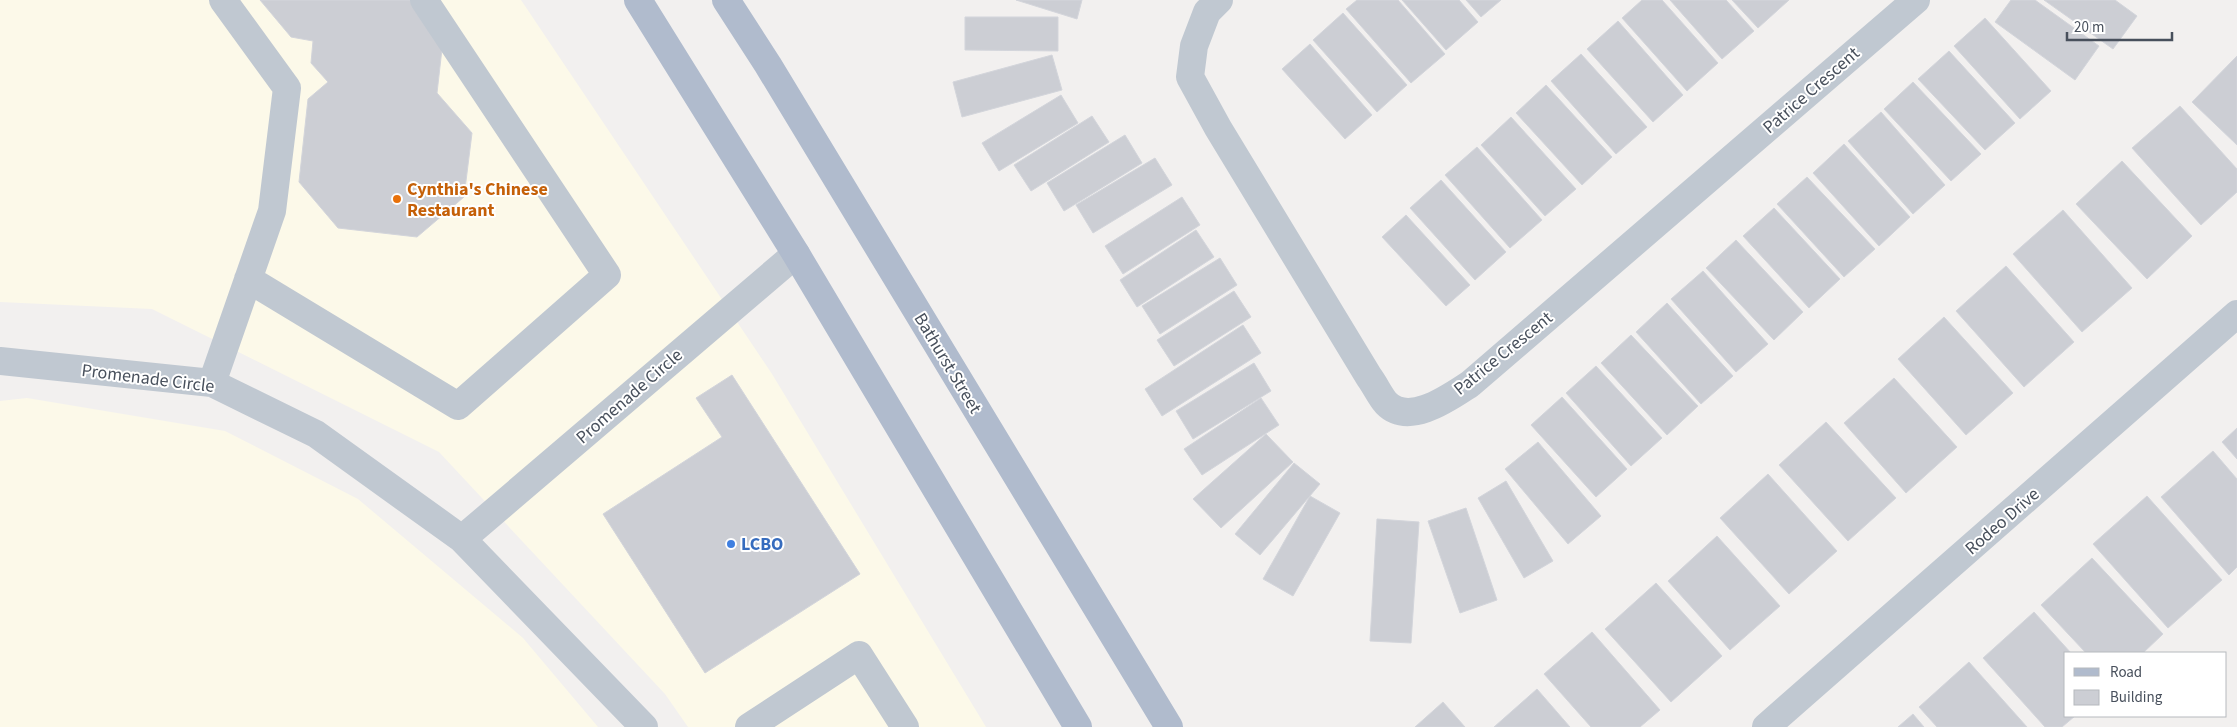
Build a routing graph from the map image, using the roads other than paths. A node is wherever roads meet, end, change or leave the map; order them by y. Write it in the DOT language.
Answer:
graph roads {
  1 [pos="222,0"];
  2 [pos="424,0"];
  3 [pos="726,0"];
  4 [pos="1219,0"];
  5 [pos="1916,0"];
  6 [pos="643,2"];
  7 [pos="796,254"];
  8 [pos="248,279"];
  9 [pos="2237,314"];
  10 [pos="0,361"];
  11 [pos="212,383"];
  12 [pos="462,539"];
  13 [pos="644,727"];
  14 [pos="749,727"];
  15 [pos="905,727"];
  16 [pos="1078,727"];
  17 [pos="1169,727"];
  18 [pos="1766,727"];
  1 -- 8 [label="street"];
  2 -- 8 [label="street"];
  3 -- 17 [label="main road, Bathurst Street"];
  4 -- 5 [label="street, Patrice Crescent"];
  6 -- 7 [label="main road"];
  7 -- 12 [label="street, Promenade Circle"];
  7 -- 16 [label="main road"];
  8 -- 11 [label="street"];
  9 -- 18 [label="street, Rodeo Drive"];
  10 -- 11 [label="street, Promenade Circle"];
  11 -- 12 [label="street, Promenade Circle"];
  12 -- 13 [label="street, Promenade Circle"];
  14 -- 15 [label="street"];
}
